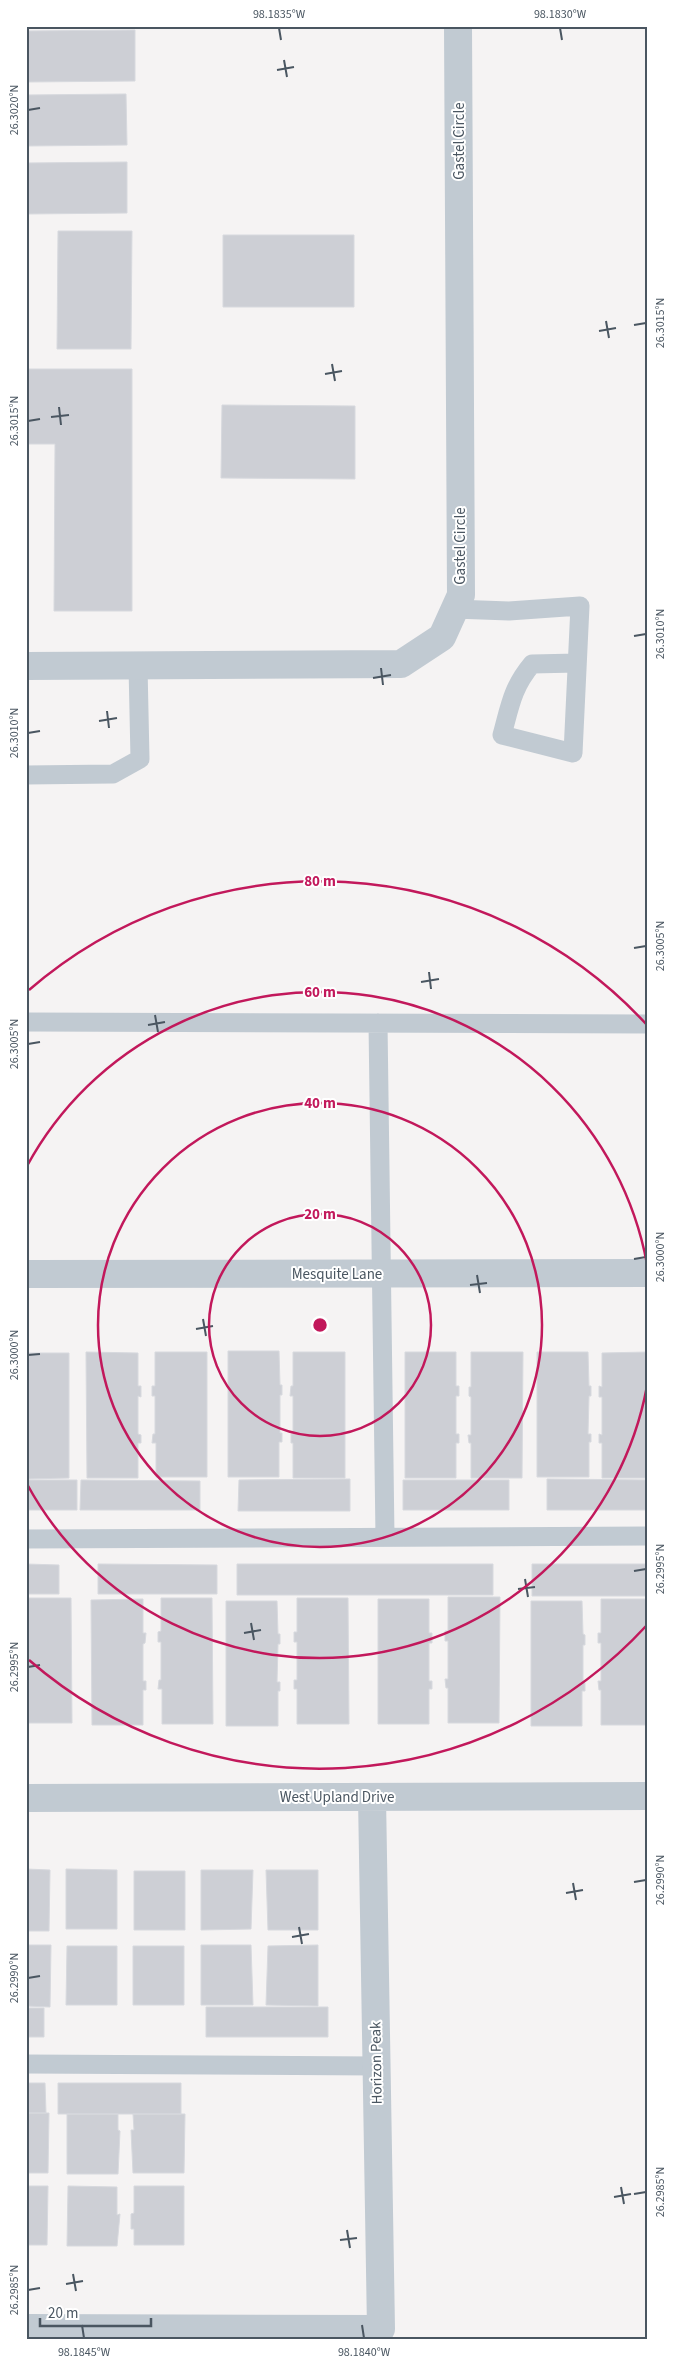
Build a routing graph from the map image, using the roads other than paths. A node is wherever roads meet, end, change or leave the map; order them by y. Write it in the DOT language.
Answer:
graph roads {
  1 [pos="458,26"];
  2 [pos="454,609"];
  3 [pos="578,663"];
  4 [pos="26,666"];
  5 [pos="138,666"];
  6 [pos="26,775"];
  7 [pos="26,1022"];
  8 [pos="378,1023"];
  9 [pos="648,1024"];
  10 [pos="648,1273"];
  11 [pos="26,1274"];
  12 [pos="382,1274"];
  13 [pos="648,1536"];
  14 [pos="385,1537"];
  15 [pos="26,1539"];
  16 [pos="648,1796"];
  17 [pos="372,1797"];
  18 [pos="26,1798"];
  19 [pos="26,2064"];
  20 [pos="376,2066"];
  21 [pos="26,2328"];
  1 -- 2 [label="street, Gastel Circle"];
  2 -- 3 [label="lane"];
  2 -- 5 [label="street, Gastel Circle"];
  3 -- 3 [label="lane"];
  4 -- 5 [label="street, Gastel Circle"];
  5 -- 6 [label="lane"];
  7 -- 8 [label="lane"];
  8 -- 9 [label="lane"];
  8 -- 12 [label="lane"];
  10 -- 12 [label="street, Mesquite Lane"];
  11 -- 12 [label="street, Mesquite Lane"];
  12 -- 14 [label="lane"];
  13 -- 14 [label="lane"];
  14 -- 15 [label="lane"];
  16 -- 17 [label="street, West Upland Drive"];
  17 -- 18 [label="street, West Upland Drive"];
  17 -- 20 [label="street, Horizon Peak"];
  19 -- 20 [label="lane"];
  20 -- 21 [label="street, Horizon Peak"];
}
